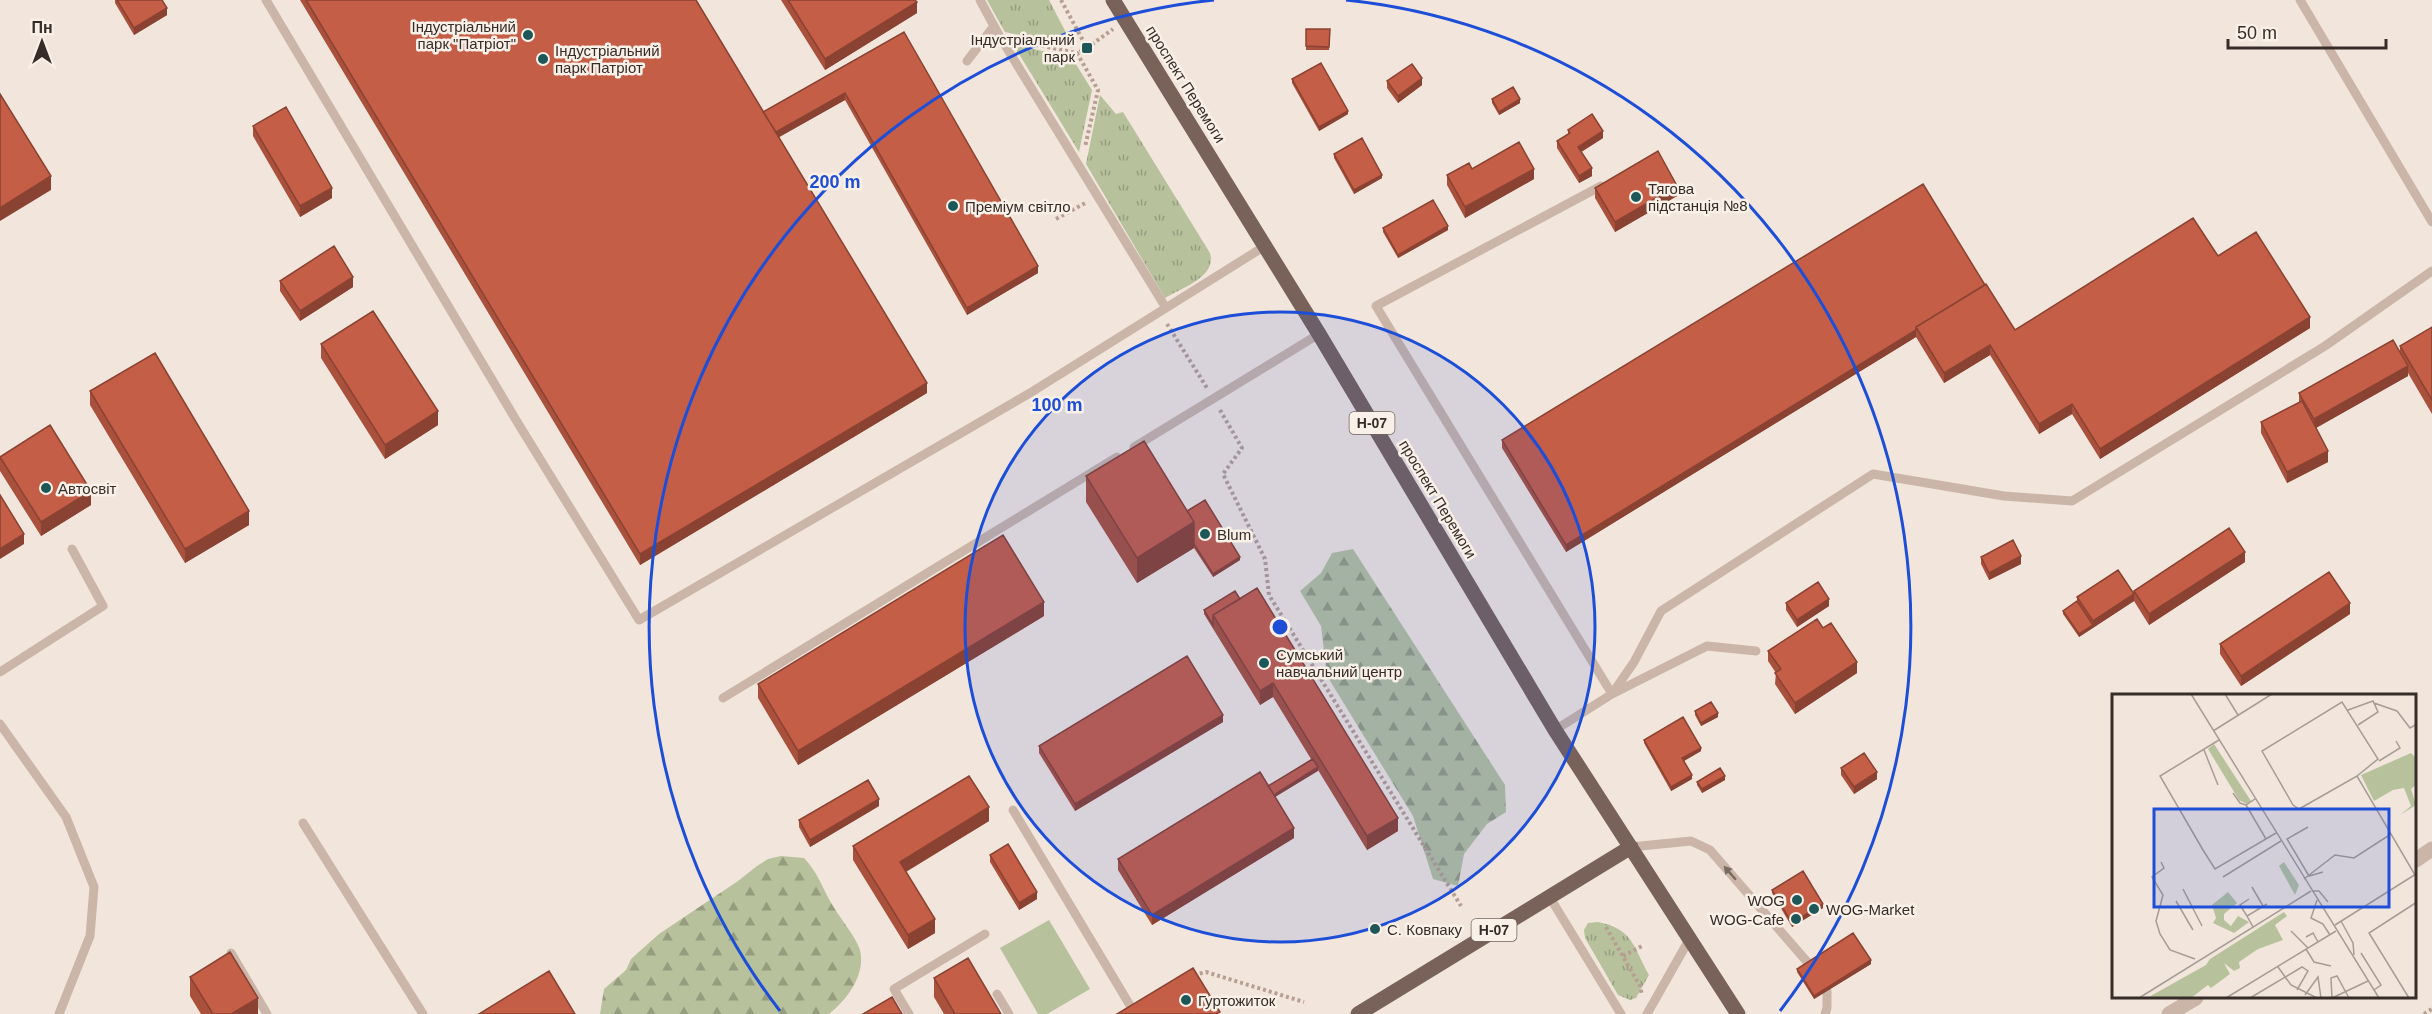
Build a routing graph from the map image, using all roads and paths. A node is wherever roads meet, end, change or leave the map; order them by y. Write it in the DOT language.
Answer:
graph roads {
  1 [pos="266,0"];
  2 [pos="980,0"];
  3 [pos="1061,0"];
  4 [pos="1113,0"];
  5 [pos="2300,0"];
  6 [pos="1125,21"];
  7 [pos="994,26"];
  8 [pos="1000,37"];
  9 [pos="1087,48"];
  10 [pos="1077,53"];
  11 [pos="967,61"];
  12 [pos="1080,168"];
  13 [pos="1601,186"];
  14 [pos="1098,195"];
  15 [pos="1056,219"];
  16 [pos="2432,222"];
  17 [pos="1265,246"];
  18 [pos="2432,271"];
  19 [pos="1166,308"];
  20 [pos="1319,334"];
  21 [pos="1213,398"];
  22 [pos="72,549"];
  23 [pos="1756,651"];
  24 [pos="0,672"];
  25 [pos="1612,694"];
  26 [pos="723,698"];
  27 [pos="0,723"];
  28 [pos="1556,730"];
  29 [pos="1013,810"];
  30 [pos="303,823"];
  31 [pos="1631,847"];
  32 [pos="2432,849"];
  33 [pos="2417,859"];
  34 [pos="1549,896"];
  35 [pos="1461,906"];
  36 [pos="1606,927"];
  37 [pos="985,934"];
  38 [pos="1690,938"];
  39 [pos="1642,946"];
  40 [pos="231,953"];
  41 [pos="1623,956"];
  42 [pos="1809,964"];
  43 [pos="1186,977"];
  44 [pos="1827,991"];
  45 [pos="997,994"];
  46 [pos="2194,999"];
  47 [pos="1140,1001"];
  48 [pos="1304,1002"];
  49 [pos="1131,1006"];
  50 [pos="1645,1009"];
  51 [pos="2432,1009"];
  52 [pos="59,1014"];
  53 [pos="267,1014"];
  54 [pos="423,1014"];
  55 [pos="909,1014"];
  56 [pos="1008,1014"];
  57 [pos="1119,1014"];
  58 [pos="1358,1014"];
  59 [pos="1621,1014"];
  60 [pos="1738,1014"];
  61 [pos="1825,1014"];
  62 [pos="2169,1014"];
  63 [pos="2424,1014"];
  1 -- 19 [label="lane"];
  2 -- 7 [label="lane"];
  3 -- 9 [label="path"];
  4 -- 6 [label="main road, проспект Перемоги / Н-07"];
  5 -- 16 [label="lane"];
  6 -- 9 [label="path"];
  6 -- 17 [label="main road, проспект Перемоги / Н-07"];
  7 -- 8 [label="lane"];
  7 -- 11 [label="lane"];
  8 -- 10 [label="path"];
  8 -- 12 [label="lane"];
  9 -- 10 [label="path"];
  10 -- 12 [label="path"];
  12 -- 14 [label="lane"];
  13 -- 25 [label="lane"];
  14 -- 15 [label="path"];
  14 -- 19 [label="lane"];
  17 -- 19 [label="lane"];
  17 -- 20 [label="main road, проспект Перемоги / Н-07"];
  18 -- 25 [label="lane"];
  19 -- 21 [label="path"];
  20 -- 21 [label="lane"];
  20 -- 28 [label="main road, проспект Перемоги / Н-07"];
  21 -- 26 [label="lane"];
  21 -- 35 [label="path"];
  22 -- 24 [label="lane"];
  23 -- 25 [label="lane"];
  25 -- 28 [label="lane"];
  27 -- 52 [label="lane"];
  28 -- 31 [label="main road, проспект Перемоги / Н-07"];
  29 -- 49 [label="lane"];
  30 -- 54 [label="lane"];
  31 -- 34 [label="main road, Н-07"];
  31 -- 38 [label="main road, проспект Перемоги"];
  42 -- 31 [label="lane, one-way"];
  32 -- 33 [label="street"];
  34 -- 58 [label="main road, Н-07"];
  34 -- 59 [label="lane"];
  36 -- 41 [label="path"];
  37 -- 55 [label="lane"];
  38 -- 50 [label="lane"];
  38 -- 60 [label="main road, проспект Перемоги"];
  39 -- 41 [label="path"];
  40 -- 53 [label="lane"];
  41 -- 50 [label="path"];
  43 -- 48 [label="path"];
  44 -- 61 [label="lane"];
  45 -- 56 [label="lane"];
  46 -- 62 [label="street"];
  47 -- 49 [label="lane"];
  49 -- 57 [label="lane"];
  51 -- 63 [label="path"];
}
